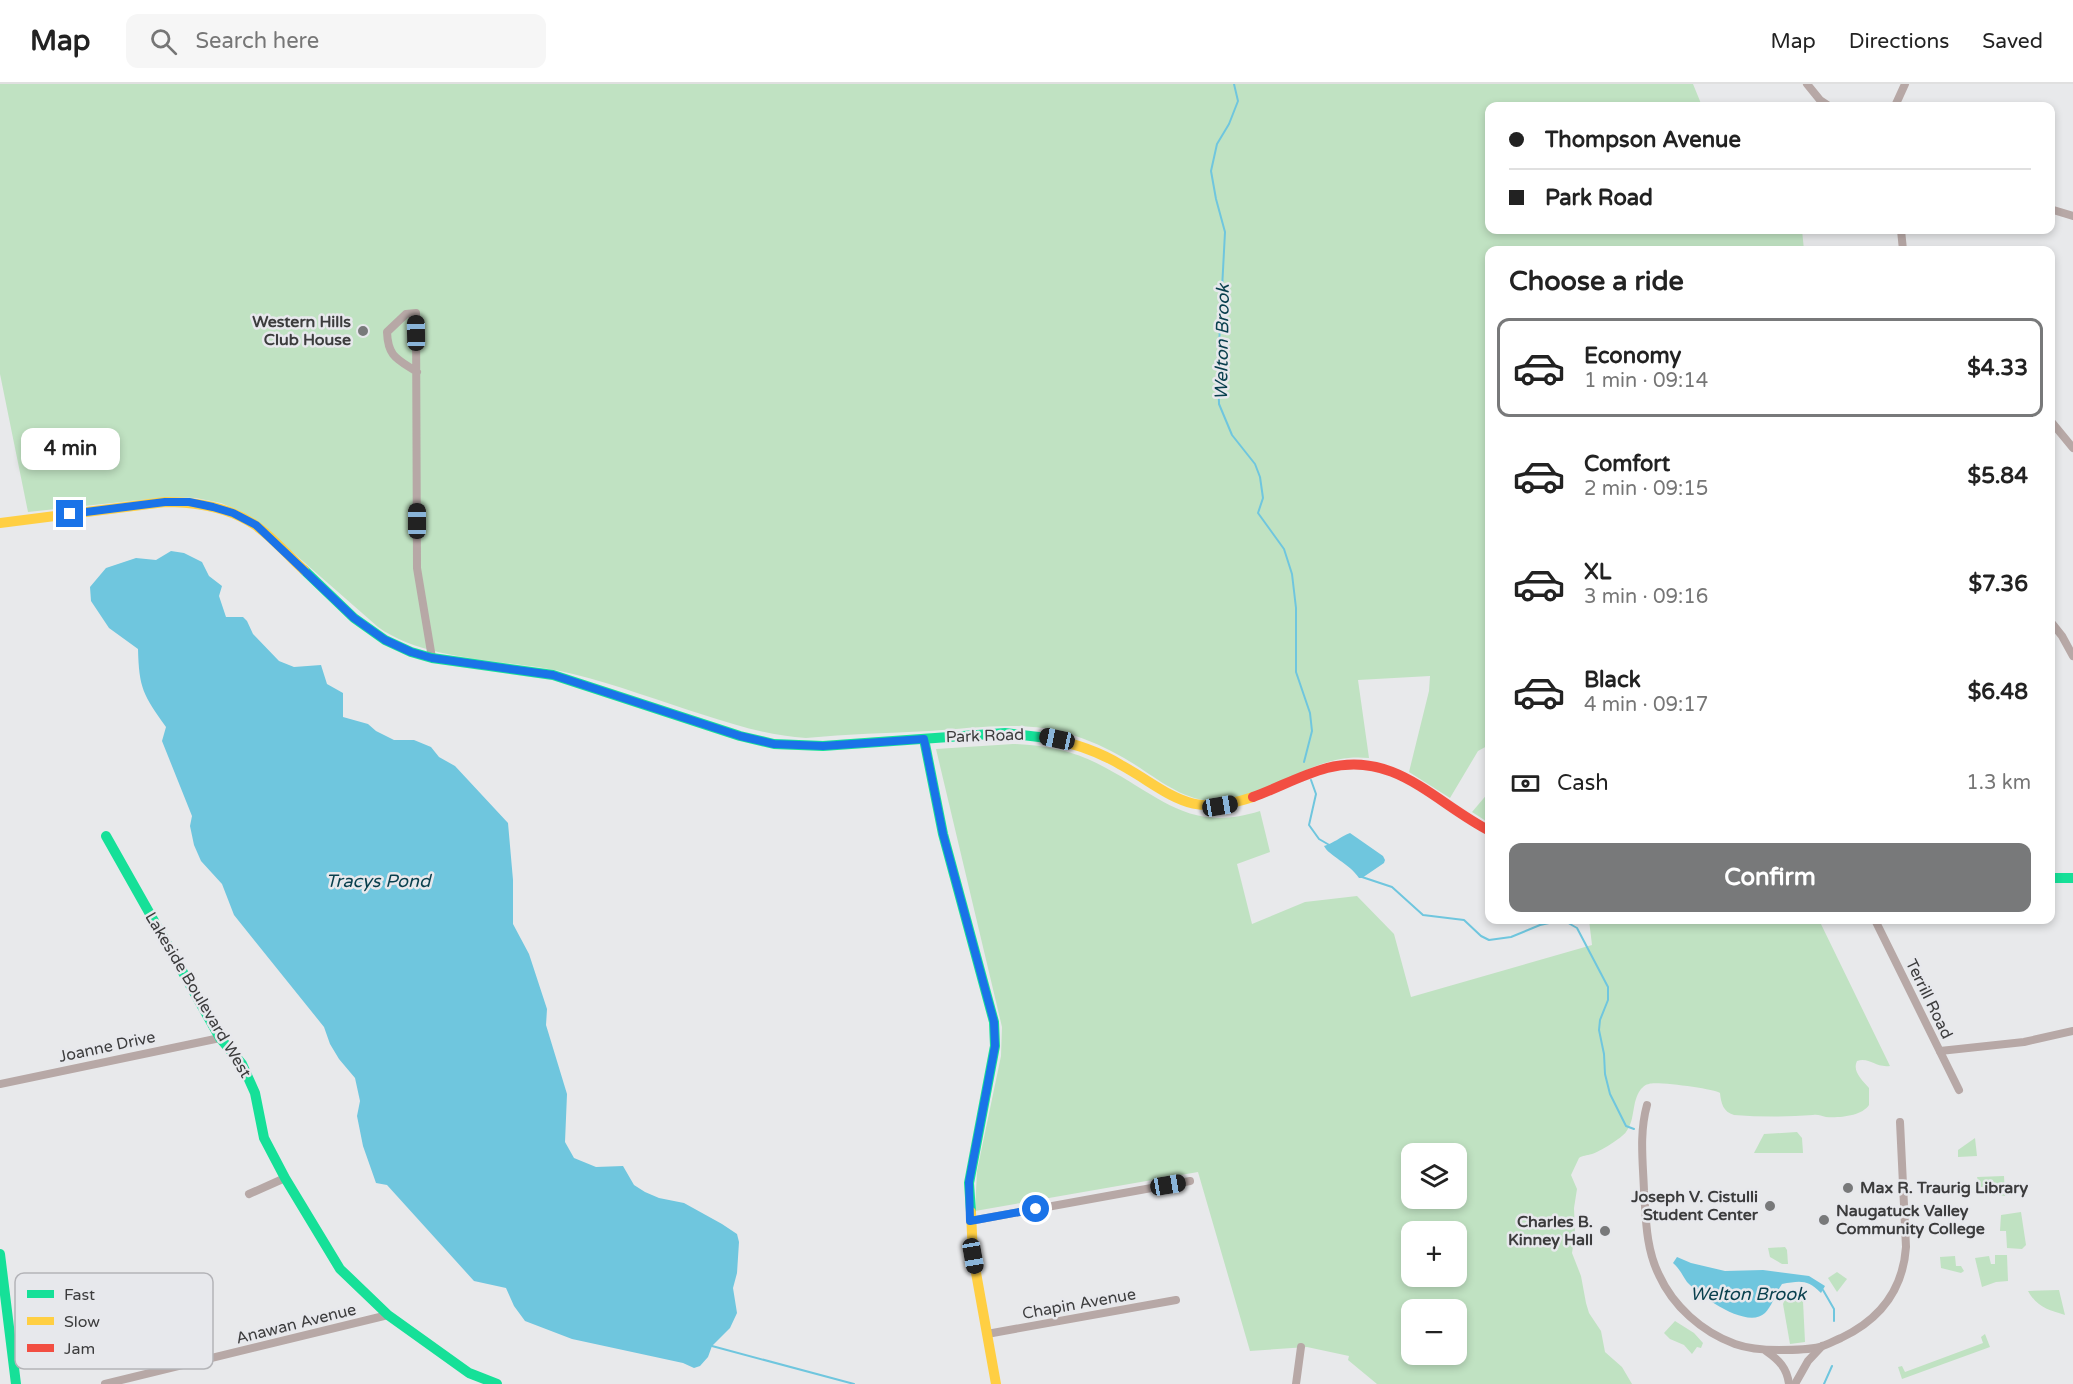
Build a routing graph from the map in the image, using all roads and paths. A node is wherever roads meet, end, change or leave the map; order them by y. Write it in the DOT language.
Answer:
graph roads {
  1 [pos="1808,84"];
  2 [pos="1905,84"];
  3 [pos="1823,102"];
  4 [pos="1897,102"];
  5 [pos="2055,211"];
  6 [pos="2073,216"];
  7 [pos="417,372"];
  8 [pos="2055,426"];
  9 [pos="2073,448"];
  10 [pos="0,523"];
  11 [pos="2055,627"];
  12 [pos="2073,656"];
  13 [pos="432,658"];
  14 [pos="924,739"];
  15 [pos="1485,828"];
  16 [pos="106,836"];
  17 [pos="2055,878"];
  18 [pos="2073,878"];
  19 [pos="1877,924"];
  20 [pos="2073,1031"];
  21 [pos="220,1038"];
  22 [pos="1940,1051"];
  23 [pos="0,1084"];
  24 [pos="1959,1090"];
  25 [pos="1647,1105"];
  26 [pos="1900,1122"];
  27 [pos="285,1178"];
  28 [pos="1190,1181"];
  29 [pos="249,1194"];
  30 [pos="970,1221"];
  31 [pos="0,1254"];
  32 [pos="1176,1300"];
  33 [pos="388,1315"];
  34 [pos="987,1334"];
  35 [pos="1822,1346"];
  36 [pos="1300,1347"];
  37 [pos="1765,1350"];
  38 [pos="213,1358"];
  39 [pos="167,1369"];
  40 [pos="16,1384"];
  41 [pos="105,1384"];
  42 [pos="497,1384"];
  43 [pos="996,1384"];
  44 [pos="1296,1384"];
  45 [pos="1789,1384"];
  46 [pos="1795,1384"];
  1 -- 3 [label="street"];
  2 -- 4 [label="street"];
  5 -- 6 [label="street"];
  7 -- 7 [label="street"];
  7 -- 13 [label="street"];
  8 -- 9 [label="street"];
  10 -- 13 [label="main road, Park Road"];
  11 -- 12 [label="street"];
  13 -- 14 [label="main road, Park Road"];
  14 -- 15 [label="main road, Park Road"];
  14 -- 30 [label="main road"];
  16 -- 21 [label="main road, Lakeside Boulevard West"];
  17 -- 18 [label="main road"];
  19 -- 22 [label="street, Terrill Road"];
  20 -- 22 [label="street"];
  21 -- 23 [label="street, Joanne Drive"];
  21 -- 27 [label="main road, Lakeside Boulevard West"];
  22 -- 24 [label="street, Terrill Road"];
  25 -- 37 [label="street"];
  26 -- 35 [label="street"];
  27 -- 29 [label="street"];
  27 -- 33 [label="main road, Lakeside Boulevard West"];
  28 -- 30 [label="street"];
  30 -- 34 [label="main road"];
  31 -- 40 [label="main road"];
  32 -- 34 [label="street, Chapin Avenue"];
  33 -- 38 [label="street, Anawan Avenue"];
  33 -- 42 [label="main road, Lakeside Boulevard West"];
  34 -- 43 [label="main road"];
  35 -- 37 [label="street"];
  35 -- 46 [label="street"];
  36 -- 44 [label="street"];
  37 -- 45 [label="street"];
  39 -- 41 [label="street, Anawan Avenue"];
}
